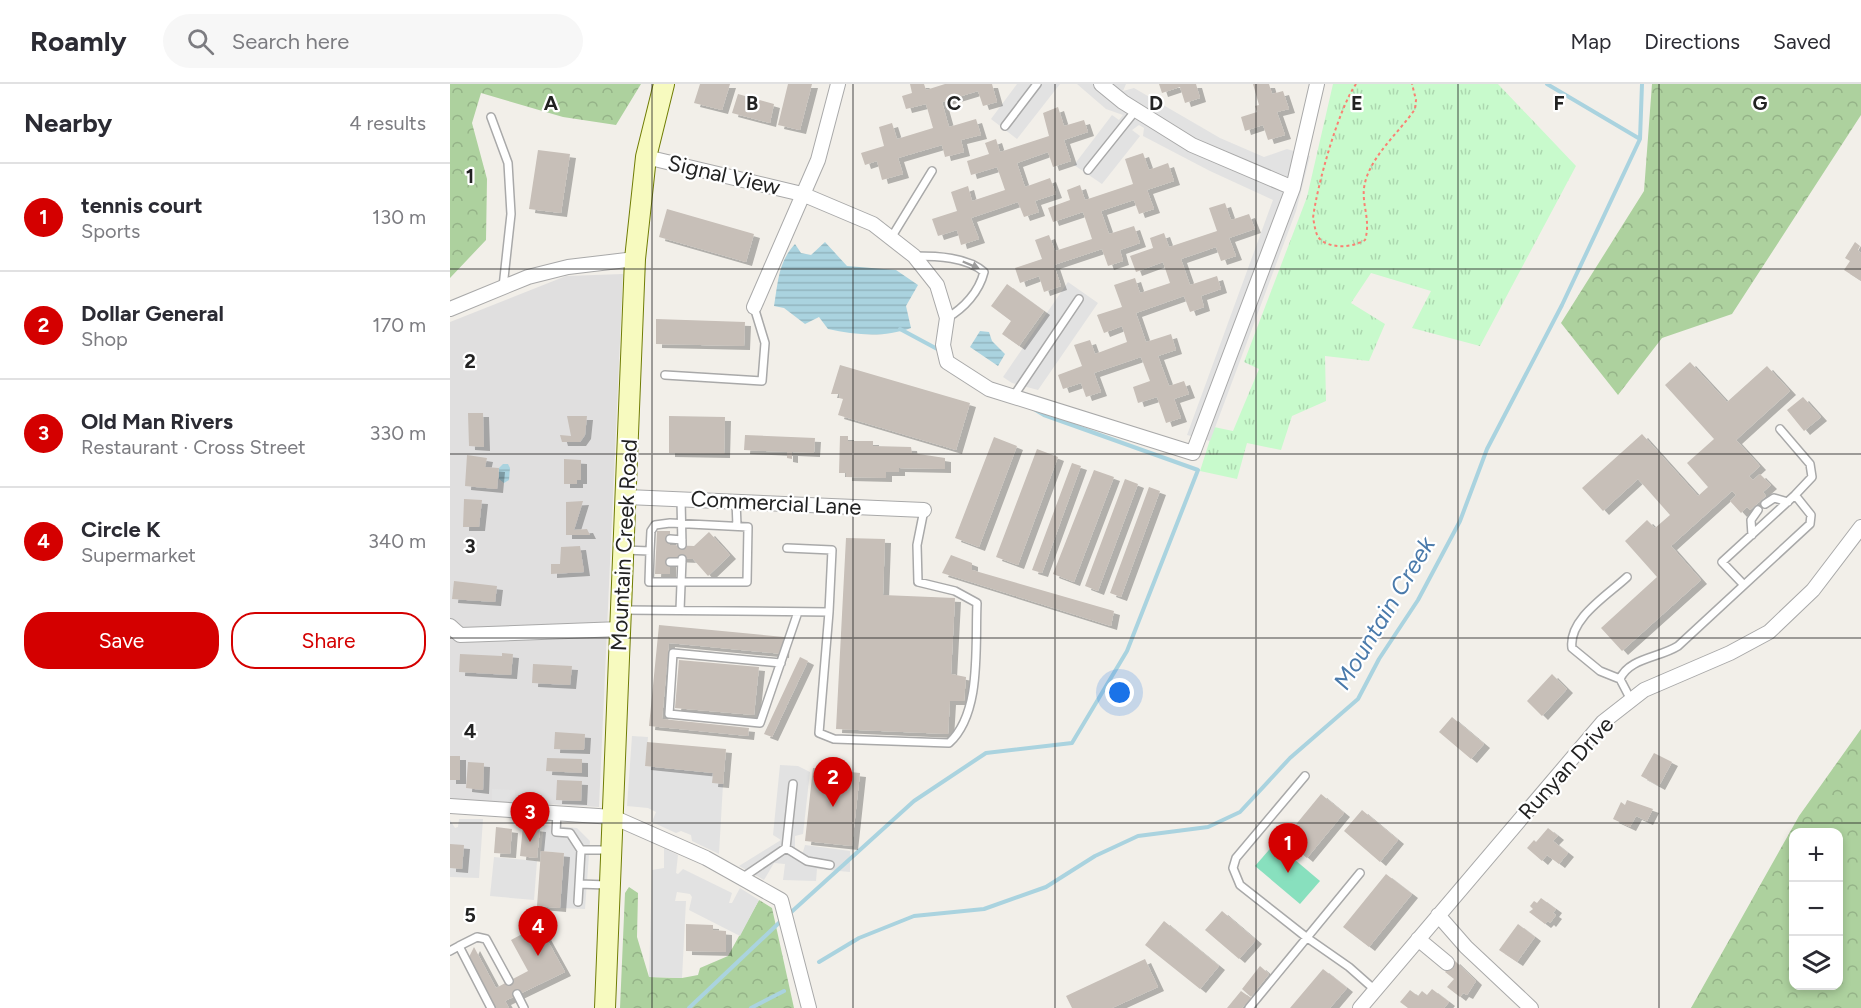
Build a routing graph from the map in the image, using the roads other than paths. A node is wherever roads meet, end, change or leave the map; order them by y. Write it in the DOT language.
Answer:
graph roads {
  1 [pos="664,84"];
  2 [pos="838,84"];
  3 [pos="1037,84"];
  4 [pos="1317,84"];
  5 [pos="1109,86"];
  6 [pos="1136,110"];
  7 [pos="491,117"];
  8 [pos="1005,126"];
  9 [pos="646,157"];
  10 [pos="1088,170"];
  11 [pos="932,171"];
  12 [pos="1293,188"];
  13 [pos="802,194"];
  14 [pos="891,238"];
  15 [pos="914,256"];
  16 [pos="635,259"];
  17 [pos="503,287"];
  18 [pos="1079,299"];
  19 [pos="754,307"];
  20 [pos="450,309"];
  21 [pos="947,318"];
  22 [pos="666,375"];
  23 [pos="1013,397"];
  24 [pos="1780,429"];
  25 [pos="1795,495"];
  26 [pos="627,497"];
  27 [pos="681,499"];
  28 [pos="736,501"];
  29 [pos="1788,502"];
  30 [pos="1765,504"];
  31 [pos="924,510"];
  32 [pos="1758,510"];
  33 [pos="682,524"];
  34 [pos="737,526"];
  35 [pos="1861,527"];
  36 [pos="1752,535"];
  37 [pos="670,540"];
  38 [pos="787,548"];
  39 [pos="624,550"];
  40 [pos="650,551"];
  41 [pos="670,562"];
  42 [pos="1627,577"];
  43 [pos="681,582"];
  44 [pos="1743,584"];
  45 [pos="680,610"];
  46 [pos="798,612"];
  47 [pos="829,612"];
  48 [pos="621,620"];
  49 [pos="450,626"];
  50 [pos="781,663"];
  51 [pos="1620,680"];
  52 [pos="1631,700"];
  53 [pos="1305,776"];
  54 [pos="793,784"];
  55 [pos="450,806"];
  56 [pos="556,813"];
  57 [pos="613,817"];
  58 [pos="786,848"];
  59 [pos="581,850"];
  60 [pos="611,850"];
  61 [pos="830,865"];
  62 [pos="1360,873"];
  63 [pos="742,878"];
  64 [pos="579,884"];
  65 [pos="610,885"];
  66 [pos="578,902"];
  67 [pos="1438,915"];
  68 [pos="1306,938"];
  69 [pos="1418,939"];
  70 [pos="459,946"];
  71 [pos="450,951"];
  72 [pos="1447,963"];
  73 [pos="509,981"];
  74 [pos="1376,990"];
  75 [pos="517,994"];
  76 [pos="491,1008"];
  77 [pos="524,1008"];
  78 [pos="605,1008"];
  79 [pos="809,1008"];
  80 [pos="1249,1008"];
  81 [pos="1360,1008"];
  82 [pos="1531,1008"];
  1 -- 9 [label="main road, Mountain Creek Road"];
  2 -- 13 [label="street"];
  3 -- 8 [label="lane"];
  4 -- 12 [label="street"];
  5 -- 6 [label="street"];
  6 -- 10 [label="lane"];
  6 -- 12 [label="street"];
  7 -- 17 [label="lane"];
  9 -- 13 [label="street, Signal View"];
  9 -- 16 [label="main road, Mountain Creek Road"];
  11 -- 14 [label="lane"];
  12 -- 23 [label="street"];
  13 -- 14 [label="street, Signal View"];
  13 -- 19 [label="street"];
  14 -- 15 [label="street, Signal View"];
  15 -- 21 [label="street, Signal View"];
  15 -- 21 [label="lane, one-way"];
  16 -- 17 [label="street"];
  16 -- 26 [label="main road, Mountain Creek Road"];
  17 -- 20 [label="street"];
  18 -- 23 [label="lane"];
  19 -- 22 [label="lane"];
  21 -- 23 [label="street"];
  24 -- 25 [label="lane"];
  25 -- 29 [label="lane"];
  25 -- 44 [label="lane"];
  26 -- 27 [label="street, Commercial Lane"];
  26 -- 39 [label="main road, Mountain Creek Road"];
  27 -- 28 [label="street, Commercial Lane"];
  27 -- 33 [label="lane"];
  28 -- 31 [label="street, Commercial Lane"];
  28 -- 34 [label="lane"];
  29 -- 30 [label="lane"];
  29 -- 36 [label="lane"];
  31 -- 47 [label="lane"];
  32 -- 36 [label="lane"];
  33 -- 34 [label="lane"];
  33 -- 37 [label="lane"];
  33 -- 40 [label="lane"];
  34 -- 43 [label="lane"];
  35 -- 52 [label="street, Runyan Drive"];
  36 -- 44 [label="lane"];
  38 -- 47 [label="lane"];
  39 -- 40 [label="lane"];
  39 -- 48 [label="main road, Mountain Creek Road"];
  40 -- 43 [label="lane"];
  41 -- 43 [label="lane"];
  42 -- 51 [label="lane"];
  43 -- 45 [label="lane"];
  44 -- 51 [label="lane"];
  45 -- 46 [label="lane"];
  45 -- 48 [label="lane"];
  46 -- 47 [label="lane"];
  46 -- 50 [label="lane"];
  48 -- 49 [label="street"];
  48 -- 57 [label="main road, Mountain Creek Road"];
  50 -- 50 [label="lane"];
  51 -- 52 [label="lane"];
  52 -- 67 [label="street, Runyan Drive"];
  53 -- 68 [label="lane"];
  54 -- 58 [label="lane"];
  55 -- 56 [label="street"];
  56 -- 57 [label="street"];
  56 -- 59 [label="lane"];
  57 -- 60 [label="main road, Mountain Creek Road"];
  57 -- 63 [label="street"];
  58 -- 61 [label="lane"];
  58 -- 63 [label="lane"];
  59 -- 60 [label="lane"];
  59 -- 64 [label="lane"];
  60 -- 65 [label="main road, Mountain Creek Road"];
  62 -- 68 [label="lane"];
  63 -- 79 [label="street"];
  64 -- 65 [label="lane"];
  64 -- 66 [label="lane"];
  65 -- 78 [label="main road, Mountain Creek Road"];
  67 -- 69 [label="street, Runyan Drive"];
  67 -- 82 [label="street"];
  68 -- 74 [label="lane"];
  68 -- 80 [label="lane"];
  69 -- 72 [label="street"];
  69 -- 74 [label="street, Runyan Drive"];
  70 -- 71 [label="lane"];
  70 -- 73 [label="lane"];
  70 -- 76 [label="lane"];
  74 -- 81 [label="street, Runyan Drive"];
  75 -- 77 [label="lane"];
}
